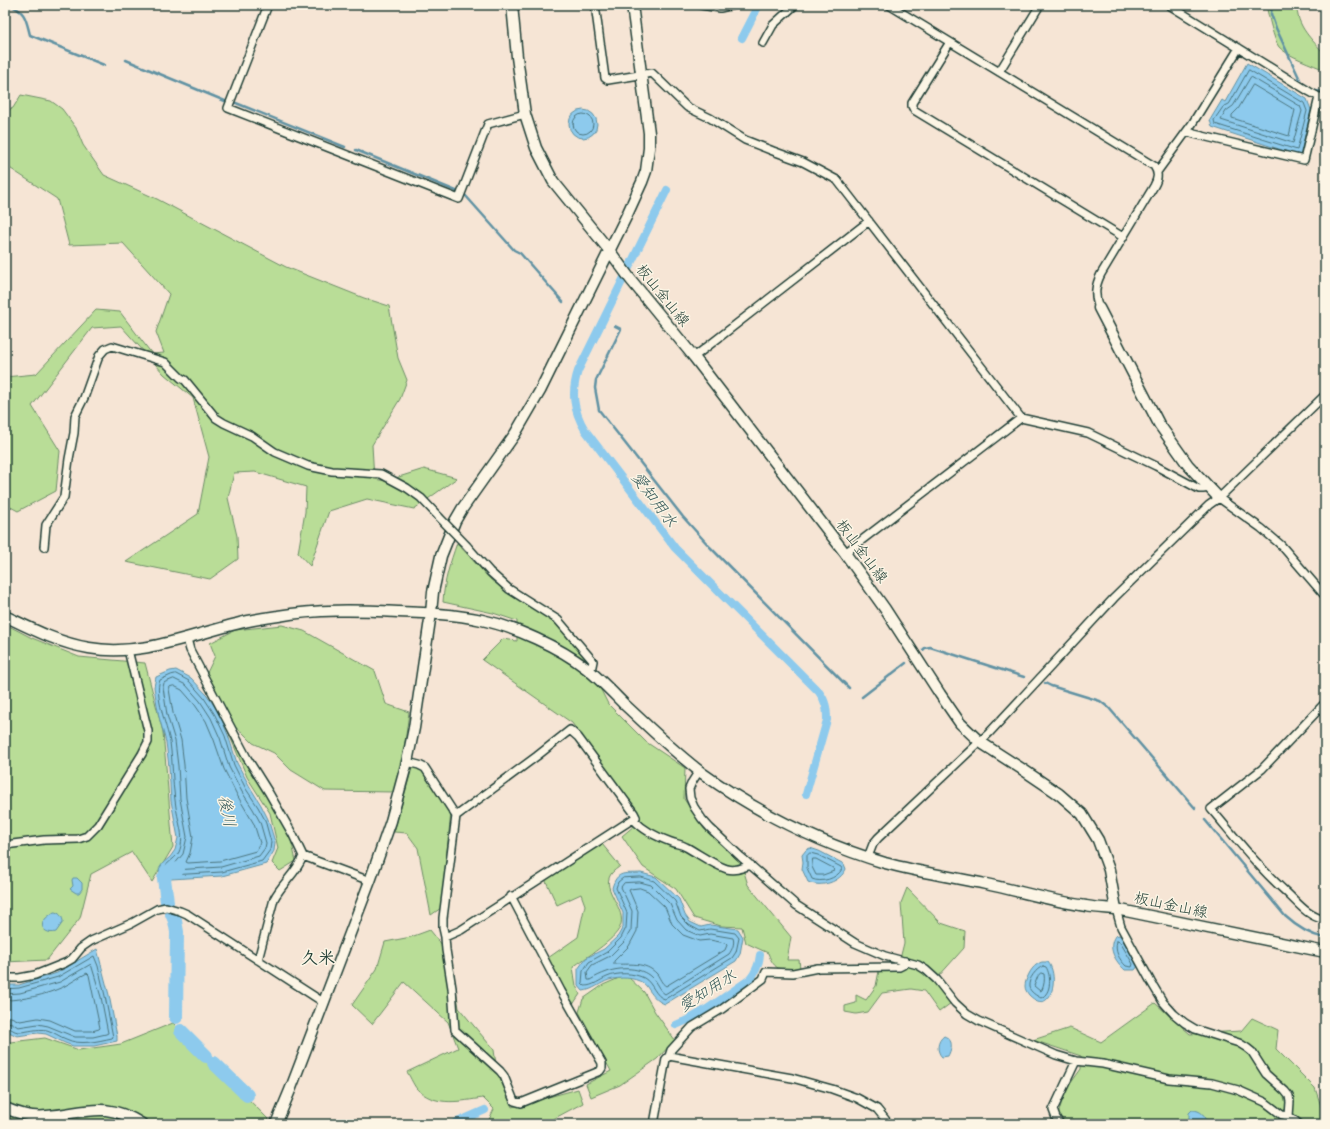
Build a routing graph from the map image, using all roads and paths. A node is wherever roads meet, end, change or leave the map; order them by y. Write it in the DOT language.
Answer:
graph roads {
  1 [pos="268,5"];
  2 [pos="512,5"];
  3 [pos="595,5"];
  4 [pos="632,5"];
  5 [pos="701,5"];
  6 [pos="734,5"];
  7 [pos="795,5"];
  8 [pos="889,5"];
  9 [pos="1040,5"];
  10 [pos="1169,5"];
  11 [pos="950,42"];
  12 [pos="764,43"];
  13 [pos="1239,48"];
  14 [pos="999,72"];
  15 [pos="641,74"];
  16 [pos="1322,97"];
  17 [pos="525,114"];
  18 [pos="1188,131"];
  19 [pos="1157,172"];
  20 [pos="869,221"];
  21 [pos="1123,237"];
  22 [pos="609,250"];
  23 [pos="1099,308"];
  24 [pos="694,357"];
  25 [pos="1325,395"];
  26 [pos="1021,418"];
  27 [pos="1209,488"];
  28 [pos="1219,498"];
  29 [pos="44,547"];
  30 [pos="845,553"];
  31 [pos="1325,596"];
  32 [pos="431,613"];
  33 [pos="5,616"];
  34 [pos="187,638"];
  35 [pos="128,650"];
  36 [pos="588,670"];
  37 [pos="1325,703"];
  38 [pos="980,742"];
  39 [pos="407,762"];
  40 [pos="700,771"];
  41 [pos="456,816"];
  42 [pos="636,817"];
  43 [pos="5,845"];
  44 [pos="302,856"];
  45 [pos="868,857"];
  46 [pos="751,865"];
  47 [pos="370,881"];
  48 [pos="512,896"];
  49 [pos="1116,909"];
  50 [pos="1325,920"];
  51 [pos="445,937"];
  52 [pos="1325,952"];
  53 [pos="258,960"];
  54 [pos="905,961"];
  55 [pos="5,978"];
  56 [pos="323,1002"];
  57 [pos="669,1056"];
  58 [pos="1076,1061"];
  59 [pos="5,1108"];
  60 [pos="1289,1116"];
  61 [pos="138,1121"];
  62 [pos="118,1124"];
  63 [pos="276,1124"];
  64 [pos="654,1124"];
  65 [pos="890,1124"];
  66 [pos="1060,1124"];
  67 [pos="1285,1124"];
  68 [pos="1299,1124"];
  1 -- 17 [label="street"];
  2 -- 17 [label="street, 板山金山線"];
  3 -- 15 [label="street"];
  4 -- 15 [label="street"];
  5 -- 6 [label="street"];
  7 -- 12 [label="street"];
  8 -- 11 [label="street"];
  9 -- 14 [label="street"];
  10 -- 13 [label="street"];
  11 -- 14 [label="street"];
  11 -- 21 [label="street"];
  13 -- 16 [label="street"];
  13 -- 18 [label="street"];
  14 -- 19 [label="street"];
  15 -- 20 [label="street"];
  15 -- 22 [label="street"];
  16 -- 18 [label="street"];
  17 -- 22 [label="street, 板山金山線"];
  18 -- 19 [label="street"];
  19 -- 21 [label="street"];
  20 -- 24 [label="street"];
  20 -- 26 [label="street"];
  21 -- 23 [label="street"];
  22 -- 24 [label="street, 板山金山線"];
  22 -- 32 [label="street"];
  23 -- 27 [label="street"];
  24 -- 30 [label="street, 板山金山線"];
  25 -- 28 [label="street"];
  26 -- 27 [label="street"];
  26 -- 30 [label="street"];
  27 -- 28 [label="street"];
  28 -- 31 [label="street"];
  28 -- 38 [label="street"];
  29 -- 36 [label="street, bridge"];
  30 -- 38 [label="street, 板山金山線"];
  32 -- 34 [label="street"];
  32 -- 36 [label="street"];
  32 -- 39 [label="street"];
  33 -- 35 [label="street"];
  34 -- 35 [label="street"];
  34 -- 44 [label="street"];
  35 -- 43 [label="street"];
  36 -- 40 [label="street"];
  37 -- 50 [label="street"];
  38 -- 45 [label="street"];
  38 -- 49 [label="street, 板山金山線"];
  39 -- 41 [label="street"];
  39 -- 47 [label="street"];
  40 -- 45 [label="street"];
  40 -- 46 [label="street"];
  41 -- 42 [label="street"];
  41 -- 51 [label="street"];
  42 -- 46 [label="street"];
  42 -- 48 [label="street"];
  44 -- 47 [label="street"];
  44 -- 53 [label="street"];
  45 -- 49 [label="street"];
  46 -- 54 [label="street"];
  47 -- 56 [label="street"];
  48 -- 51 [label="street"];
  48 -- 51 [label="street"];
  49 -- 52 [label="street, 板山金山線"];
  49 -- 60 [label="street"];
  53 -- 55 [label="street"];
  53 -- 56 [label="street"];
  54 -- 57 [label="street"];
  54 -- 58 [label="street"];
  56 -- 63 [label="street"];
  57 -- 64 [label="street"];
  57 -- 65 [label="street"];
  58 -- 60 [label="street"];
  58 -- 66 [label="street"];
  59 -- 61 [label="street"];
  60 -- 67 [label="street"];
  60 -- 68 [label="street"];
  61 -- 62 [label="street"];
}
